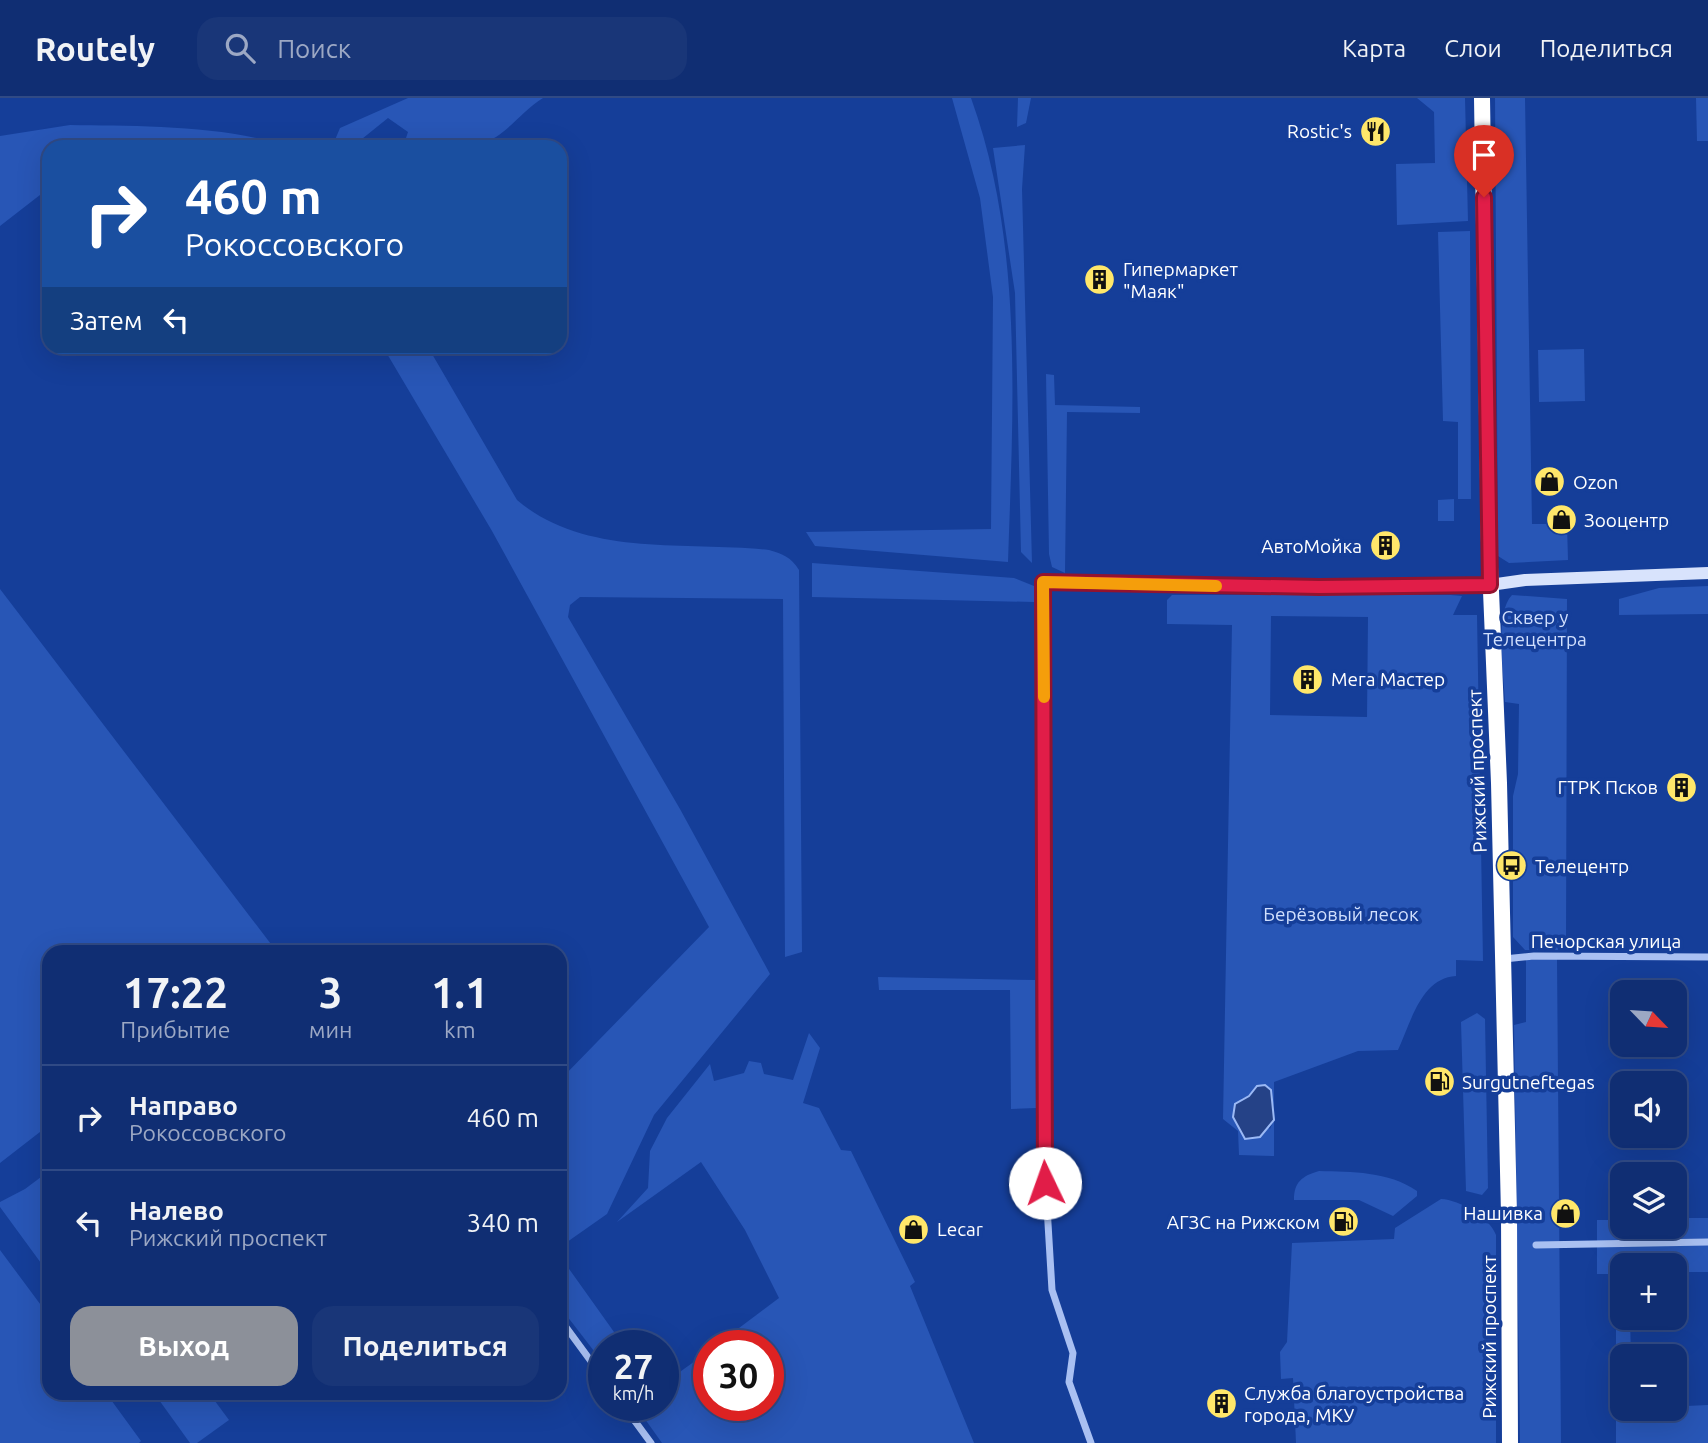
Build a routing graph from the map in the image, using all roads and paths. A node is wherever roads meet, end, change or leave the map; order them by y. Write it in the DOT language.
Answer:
graph roads {
  1 [pos="1482,98"];
  2 [pos="1708,573"];
  3 [pos="1490,585"];
  4 [pos="1708,957"];
  5 [pos="1503,959"];
  6 [pos="1708,1242"];
  7 [pos="1536,1245"];
  8 [pos="567,1329"];
  9 [pos="588,1357"];
  10 [pos="635,1421"];
  11 [pos="651,1443"];
  12 [pos="1091,1443"];
  13 [pos="1510,1443"];
  1 -- 3 [label="highway, Рижский проспект"];
  2 -- 3 [label="main road"];
  3 -- 5 [label="highway, Рижский проспект"];
  3 -- 12 [label="street"];
  4 -- 5 [label="street, Печорская улица"];
  5 -- 13 [label="highway, Рижский проспект"];
  6 -- 7 [label="street"];
  8 -- 9 [label="street"];
  10 -- 11 [label="street"];
}
